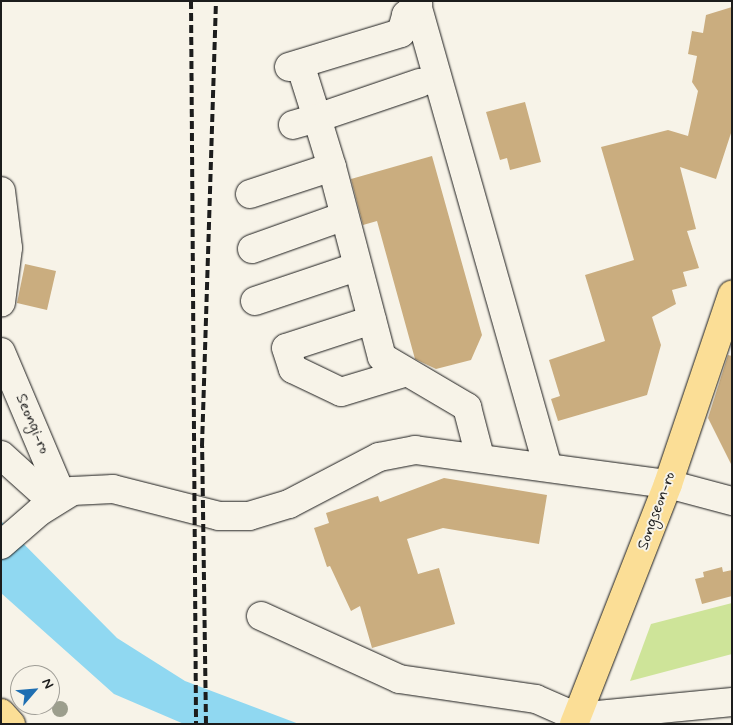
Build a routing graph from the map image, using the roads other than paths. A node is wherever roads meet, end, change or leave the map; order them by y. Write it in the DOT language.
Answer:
graph roads {
  1 [pos="417,3"];
  2 [pos="420,83"];
  3 [pos="305,122"];
  4 [pos="332,167"];
  5 [pos="1,190"];
  6 [pos="250,194"];
  7 [pos="342,217"];
  8 [pos="252,248"];
  9 [pos="356,267"];
  10 [pos="732,295"];
  11 [pos="255,301"];
  12 [pos="1,303"];
  13 [pos="372,320"];
  14 [pos="1,352"];
  15 [pos="404,373"];
  16 [pos="1,455"];
  17 [pos="480,457"];
  18 [pos="548,466"];
  19 [pos="668,484"];
  20 [pos="58,499"];
  21 [pos="732,501"];
  22 [pos="1,545"];
  23 [pos="261,616"];
  24 [pos="732,702"];
  25 [pos="1,713"];
  26 [pos="575,720"];
  27 [pos="11,724"];
  1 -- 3 [label="street"];
  1 -- 18 [label="street"];
  2 -- 3 [label="street"];
  3 -- 4 [label="street"];
  4 -- 6 [label="street"];
  4 -- 7 [label="street"];
  5 -- 12 [label="street"];
  7 -- 8 [label="street"];
  7 -- 9 [label="street"];
  9 -- 11 [label="street"];
  9 -- 13 [label="street"];
  10 -- 19 [label="main road, Songseon-ro"];
  13 -- 15 [label="street"];
  13 -- 15 [label="street"];
  14 -- 20 [label="street, Seongi-ro"];
  15 -- 17 [label="street"];
  16 -- 20 [label="street"];
  17 -- 18 [label="street"];
  17 -- 20 [label="street"];
  18 -- 19 [label="street"];
  19 -- 21 [label="street"];
  19 -- 26 [label="main road, Songseon-ro"];
  20 -- 22 [label="street"];
  23 -- 26 [label="street"];
  24 -- 26 [label="street"];
  25 -- 27 [label="main road"];
}
